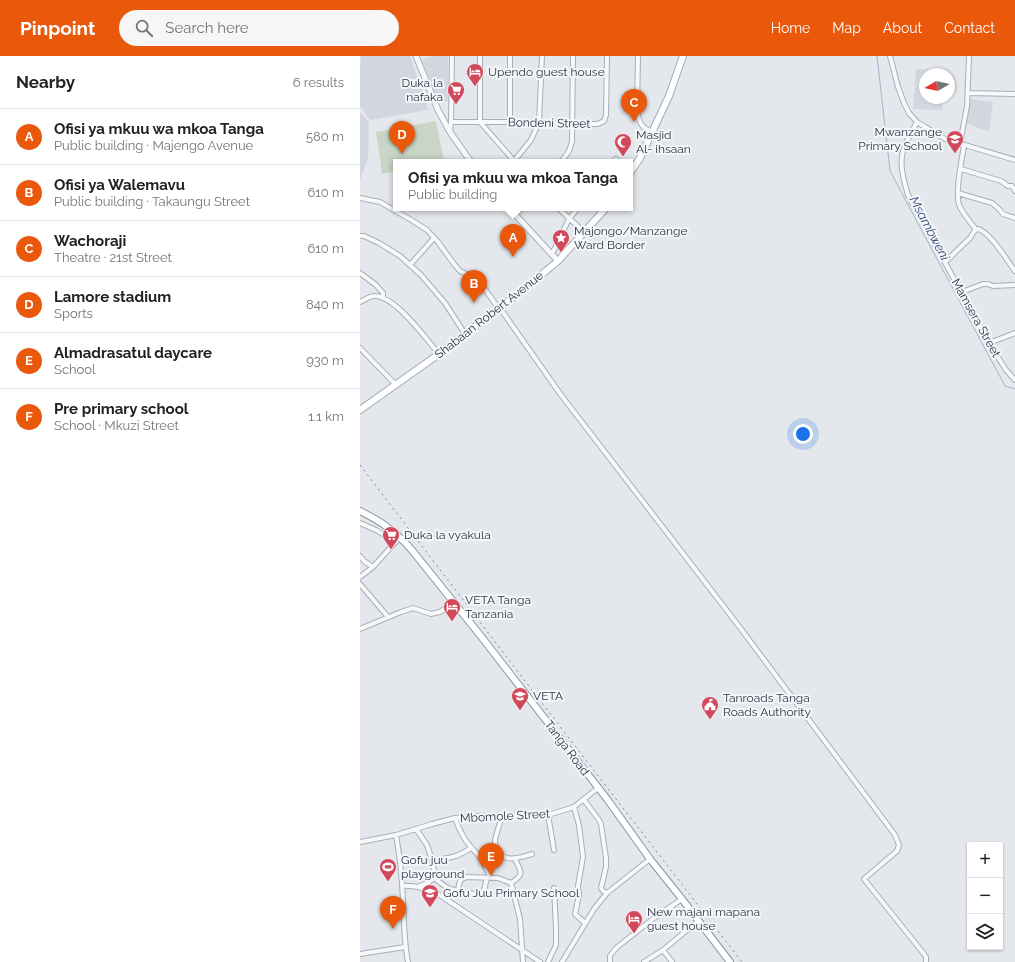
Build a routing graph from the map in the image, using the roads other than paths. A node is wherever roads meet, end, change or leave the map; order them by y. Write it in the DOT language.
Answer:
graph roads {
  1 [pos="416,56"];
  2 [pos="452,56"];
  3 [pos="480,56"];
  4 [pos="510,56"];
  5 [pos="542,56"];
  6 [pos="573,56"];
  7 [pos="607,56"];
  8 [pos="638,56"];
  9 [pos="683,56"];
  10 [pos="890,56"];
  11 [pos="969,56"];
  12 [pos="968,94"];
  13 [pos="1015,94"];
  14 [pos="451,122"];
  15 [pos="480,122"];
  16 [pos="510,122"];
  17 [pos="539,122"];
  18 [pos="917,122"];
  19 [pos="573,124"];
  20 [pos="450,132"];
  21 [pos="653,132"];
  22 [pos="962,144"];
  23 [pos="469,159"];
  24 [pos="513,159"];
  25 [pos="516,159"];
  26 [pos="563,159"];
  27 [pos="1015,160"];
  28 [pos="633,168"];
  29 [pos="961,169"];
  30 [pos="1015,191"];
  31 [pos="958,193"];
  32 [pos="360,198"];
  33 [pos="393,210"];
  34 [pos="395,211"];
  35 [pos="512,211"];
  36 [pos="519,211"];
  37 [pos="561,211"];
  38 [pos="576,211"];
  39 [pos="603,211"];
  40 [pos="515,215"];
  41 [pos="1015,218"];
  42 [pos="569,219"];
  43 [pos="975,230"];
  44 [pos="584,232"];
  45 [pos="360,236"];
  46 [pos="434,238"];
  47 [pos="552,254"];
  48 [pos="558,261"];
  49 [pos="945,262"];
  50 [pos="410,265"];
  51 [pos="1015,271"];
  52 [pos="360,273"];
  53 [pos="1015,285"];
  54 [pos="962,292"];
  55 [pos="383,297"];
  56 [pos="360,302"];
  57 [pos="499,308"];
  58 [pos="1015,333"];
  59 [pos="465,334"];
  60 [pos="989,343"];
  61 [pos="360,348"];
  62 [pos="439,354"];
  63 [pos="1015,380"];
  64 [pos="396,384"];
  65 [pos="360,410"];
  66 [pos="360,511"];
  67 [pos="360,523"];
  68 [pos="398,539"];
  69 [pos="360,556"];
  70 [pos="373,567"];
  71 [pos="360,577"];
  72 [pos="360,584"];
  73 [pos="454,602"];
  74 [pos="388,617"];
  75 [pos="360,628"];
  76 [pos="598,788"];
  77 [pos="584,800"];
  78 [pos="574,807"];
  79 [pos="548,815"];
  80 [pos="502,816"];
  81 [pos="455,818"];
  82 [pos="416,829"];
  83 [pos="396,835"];
  84 [pos="360,842"];
  85 [pos="495,846"];
  86 [pos="471,848"];
  87 [pos="554,850"];
  88 [pos="532,854"];
  89 [pos="478,855"];
  90 [pos="515,859"];
  91 [pos="650,859"];
  92 [pos="432,860"];
  93 [pos="434,878"];
  94 [pos="489,878"];
  95 [pos="511,883"];
  96 [pos="402,886"];
  97 [pos="416,886"];
  98 [pos="554,888"];
  99 [pos="458,890"];
  100 [pos="606,894"];
  101 [pos="682,899"];
  102 [pos="698,921"];
  103 [pos="585,923"];
  104 [pos="405,947"];
  105 [pos="523,950"];
  106 [pos="663,950"];
  107 [pos="360,954"];
  108 [pos="408,962"];
  109 [pos="523,962"];
  110 [pos="540,962"];
  111 [pos="548,962"];
  112 [pos="562,962"];
  113 [pos="610,962"];
  114 [pos="644,962"];
  115 [pos="672,962"];
  116 [pos="730,962"];
  117 [pos="926,962"];
  1 -- 20 [label="street"];
  2 -- 14 [label="street"];
  3 -- 15 [label="street"];
  4 -- 16 [label="street"];
  5 -- 17 [label="street"];
  6 -- 19 [label="street"];
  7 -- 19 [label="street, Bondeni Street"];
  8 -- 21 [label="street"];
  9 -- 21 [label="main road"];
  10 -- 18 [label="street"];
  11 -- 12 [label="street"];
  12 -- 13 [label="street"];
  12 -- 22 [label="street"];
  14 -- 15 [label="street, Bondeni Street"];
  14 -- 20 [label="street"];
  15 -- 16 [label="street, Bondeni Street"];
  15 -- 24 [label="street"];
  16 -- 17 [label="street, Bondeni Street"];
  17 -- 19 [label="street, Bondeni Street"];
  17 -- 25 [label="street"];
  18 -- 22 [label="street"];
  18 -- 49 [label="street, Mamsera Street"];
  19 -- 26 [label="street"];
  20 -- 23 [label="street"];
  21 -- 28 [label="main road"];
  22 -- 27 [label="street"];
  22 -- 29 [label="street"];
  29 -- 30 [label="street"];
  29 -- 31 [label="street"];
  31 -- 41 [label="street"];
  31 -- 43 [label="street"];
  32 -- 33 [label="street"];
  34 -- 46 [label="street"];
  35 -- 40 [label="street"];
  36 -- 40 [label="street"];
  37 -- 42 [label="street"];
  38 -- 42 [label="street"];
  39 -- 44 [label="main road, Shabaan Robert Avenue"];
  40 -- 47 [label="street"];
  42 -- 44 [label="street"];
  42 -- 47 [label="street"];
  43 -- 49 [label="street"];
  43 -- 51 [label="street"];
  44 -- 48 [label="main road, Shabaan Robert Avenue"];
  45 -- 50 [label="street"];
  46 -- 50 [label="street"];
  46 -- 57 [label="street"];
  47 -- 48 [label="street"];
  48 -- 57 [label="main road, Shabaan Robert Avenue"];
  49 -- 54 [label="street, Mamsera Street"];
  50 -- 59 [label="street"];
  52 -- 55 [label="street"];
  53 -- 54 [label="street"];
  54 -- 60 [label="street, Mamsera Street"];
  55 -- 56 [label="street"];
  55 -- 62 [label="street"];
  57 -- 59 [label="main road, Shabaan Robert Avenue"];
  57 -- 117 [label="street"];
  58 -- 60 [label="street"];
  59 -- 62 [label="main road, Shabaan Robert Avenue"];
  60 -- 63 [label="street, Mamsera Street"];
  61 -- 64 [label="street"];
  62 -- 64 [label="main road, Shabaan Robert Avenue"];
  64 -- 65 [label="main road, Shabaan Robert Avenue"];
  66 -- 68 [label="main road, Tanga Road"];
  67 -- 68 [label="street"];
  68 -- 70 [label="street"];
  68 -- 73 [label="main road, Tanga Road"];
  69 -- 70 [label="street"];
  70 -- 71 [label="street"];
  72 -- 74 [label="street"];
  73 -- 74 [label="street"];
  73 -- 76 [label="main road, Tanga Road"];
  74 -- 75 [label="street"];
  76 -- 77 [label="street, Mbomole Street"];
  76 -- 91 [label="main road, Tanga Road"];
  77 -- 78 [label="street, Mbomole Street"];
  77 -- 100 [label="street"];
  78 -- 79 [label="street, Mbomole Street"];
  78 -- 103 [label="street"];
  79 -- 80 [label="street, Mbomole Street"];
  79 -- 87 [label="street"];
  80 -- 81 [label="street, Mbomole Street"];
  80 -- 85 [label="street"];
  81 -- 82 [label="street, Mbomole Street"];
  81 -- 86 [label="street"];
  82 -- 83 [label="street, Mbomole Street"];
  82 -- 92 [label="street"];
  83 -- 84 [label="street, Mbomole Street"];
  83 -- 96 [label="street"];
  85 -- 89 [label="street"];
  85 -- 90 [label="street"];
  86 -- 89 [label="street"];
  86 -- 92 [label="street"];
  88 -- 90 [label="street"];
  89 -- 94 [label="street"];
  90 -- 95 [label="street"];
  91 -- 100 [label="street"];
  91 -- 101 [label="main road, Tanga Road"];
  92 -- 93 [label="street"];
  93 -- 97 [label="street"];
  93 -- 99 [label="street"];
  94 -- 95 [label="street"];
  94 -- 99 [label="street"];
  94 -- 99 [label="street"];
  95 -- 105 [label="street"];
  96 -- 97 [label="street"];
  96 -- 104 [label="street"];
  97 -- 105 [label="street"];
  98 -- 111 [label="street"];
  100 -- 103 [label="street"];
  101 -- 102 [label="main road, Tanga Road"];
  101 -- 113 [label="street"];
  102 -- 106 [label="street"];
  102 -- 116 [label="main road, Tanga Road"];
  103 -- 112 [label="street"];
  104 -- 107 [label="street"];
  104 -- 108 [label="street"];
  105 -- 109 [label="street"];
  105 -- 110 [label="street"];
  106 -- 114 [label="street"];
  106 -- 115 [label="street"];
}
